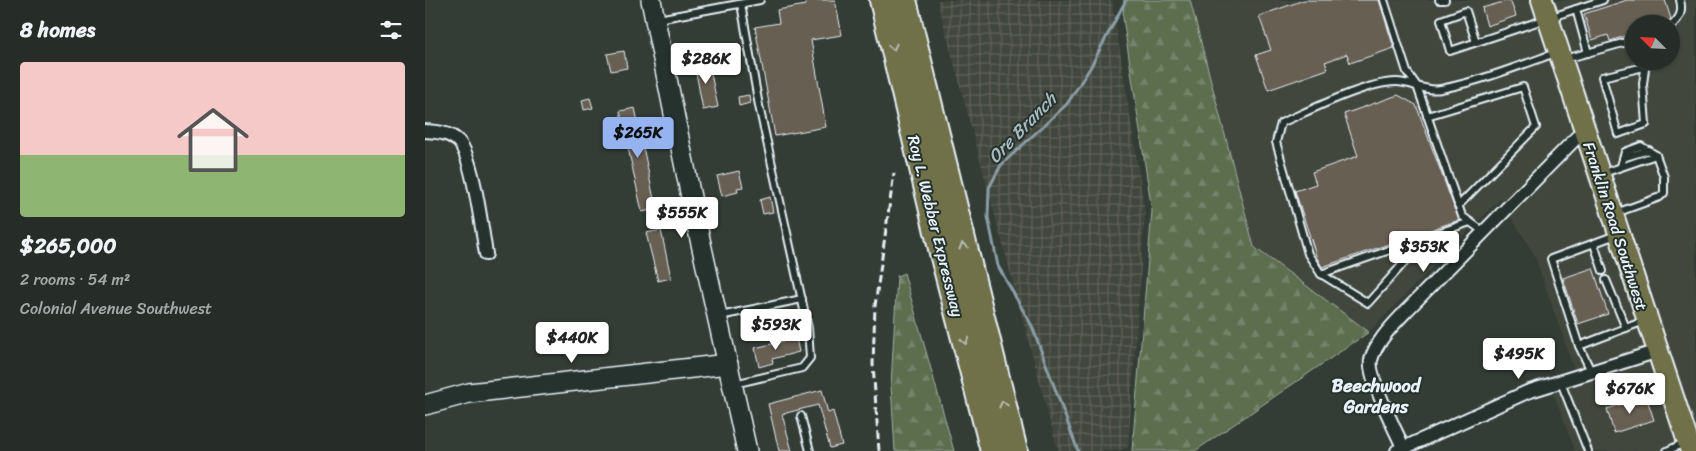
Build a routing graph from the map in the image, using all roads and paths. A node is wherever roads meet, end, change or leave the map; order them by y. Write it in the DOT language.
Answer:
graph roads {
  1 [pos="651,0"];
  2 [pos="760,0"];
  3 [pos="881,0"];
  4 [pos="904,0"];
  5 [pos="1384,0"];
  6 [pos="1439,0"];
  7 [pos="1445,0"];
  8 [pos="1603,0"];
  9 [pos="1680,0"];
  10 [pos="741,4"];
  11 [pos="1545,9"];
  12 [pos="1575,9"];
  13 [pos="1680,15"];
  14 [pos="654,20"];
  15 [pos="1476,42"];
  16 [pos="1625,43"];
  17 [pos="1589,53"];
  18 [pos="1560,56"];
  19 [pos="1645,64"];
  20 [pos="1417,86"];
  21 [pos="1427,116"];
  22 [pos="1585,129"];
  23 [pos="425,131"];
  24 [pos="1656,155"];
  25 [pos="1621,166"];
  26 [pos="1600,174"];
  27 [pos="1458,206"];
  28 [pos="1613,214"];
  29 [pos="1470,222"];
  30 [pos="1484,232"];
  31 [pos="1619,234"];
  32 [pos="1427,237"];
  33 [pos="1594,244"];
  34 [pos="486,254"];
  35 [pos="1603,271"];
  36 [pos="1321,274"];
  37 [pos="1606,280"];
  38 [pos="801,299"];
  39 [pos="716,317"];
  40 [pos="1647,320"];
  41 [pos="1625,328"];
  42 [pos="1579,346"];
  43 [pos="1658,350"];
  44 [pos="728,364"];
  45 [pos="1591,371"];
  46 [pos="1560,380"];
  47 [pos="733,384"];
  48 [pos="425,405"];
  49 [pos="801,416"];
  50 [pos="1689,446"];
  51 [pos="1402,450"];
  52 [pos="747,451"];
  53 [pos="810,451"];
  54 [pos="993,451"];
  55 [pos="1015,451"];
  56 [pos="1588,451"];
  57 [pos="1667,451"];
  1 -- 14 [label="main road"];
  2 -- 10 [label="lane"];
  3 -- 54 [label="highway, Roy L. Webber Expressway, one-way"];
  55 -- 4 [label="highway, Roy L. Webber Expressway, one-way"];
  5 -- 20 [label="lane"];
  6 -- 7 [label="lane"];
  8 -- 12 [label="lane"];
  9 -- 13 [label="lane"];
  10 -- 14 [label="lane"];
  10 -- 38 [label="lane"];
  11 -- 12 [label="lane"];
  11 -- 15 [label="lane"];
  11 -- 18 [label="main road, Franklin Road Southwest"];
  12 -- 17 [label="lane"];
  14 -- 39 [label="main road"];
  15 -- 15 [label="lane"];
  16 -- 17 [label="lane"];
  17 -- 18 [label="lane"];
  18 -- 20 [label="lane"];
  18 -- 22 [label="main road, Franklin Road Southwest"];
  19 -- 19 [label="lane"];
  20 -- 21 [label="lane"];
  20 -- 36 [label="lane"];
  21 -- 27 [label="lane"];
  21 -- 27 [label="lane"];
  22 -- 26 [label="main road, Franklin Road Southwest"];
  22 -- 30 [label="street"];
  23 -- 34 [label="street"];
  24 -- 25 [label="lane"];
  24 -- 25 [label="lane"];
  24 -- 28 [label="lane"];
  25 -- 26 [label="lane"];
  26 -- 28 [label="main road, Franklin Road Southwest"];
  27 -- 29 [label="lane"];
  28 -- 31 [label="main road, Franklin Road Southwest"];
  29 -- 30 [label="lane"];
  29 -- 32 [label="lane"];
  30 -- 51 [label="street"];
  31 -- 33 [label="lane"];
  31 -- 40 [label="main road, Franklin Road Southwest"];
  32 -- 36 [label="lane"];
  32 -- 36 [label="lane"];
  33 -- 35 [label="lane"];
  33 -- 42 [label="lane"];
  37 -- 41 [label="lane"];
  38 -- 39 [label="lane"];
  38 -- 47 [label="lane"];
  39 -- 44 [label="main road"];
  40 -- 41 [label="lane"];
  40 -- 43 [label="main road, Franklin Road Southwest"];
  41 -- 42 [label="lane"];
  42 -- 45 [label="lane"];
  43 -- 45 [label="street"];
  43 -- 50 [label="main road, Franklin Road Southwest"];
  44 -- 47 [label="main road"];
  44 -- 48 [label="main road"];
  45 -- 46 [label="street"];
  46 -- 51 [label="street"];
  46 -- 56 [label="lane"];
  47 -- 52 [label="main road"];
  49 -- 53 [label="lane"];
  50 -- 57 [label="lane"];
}
